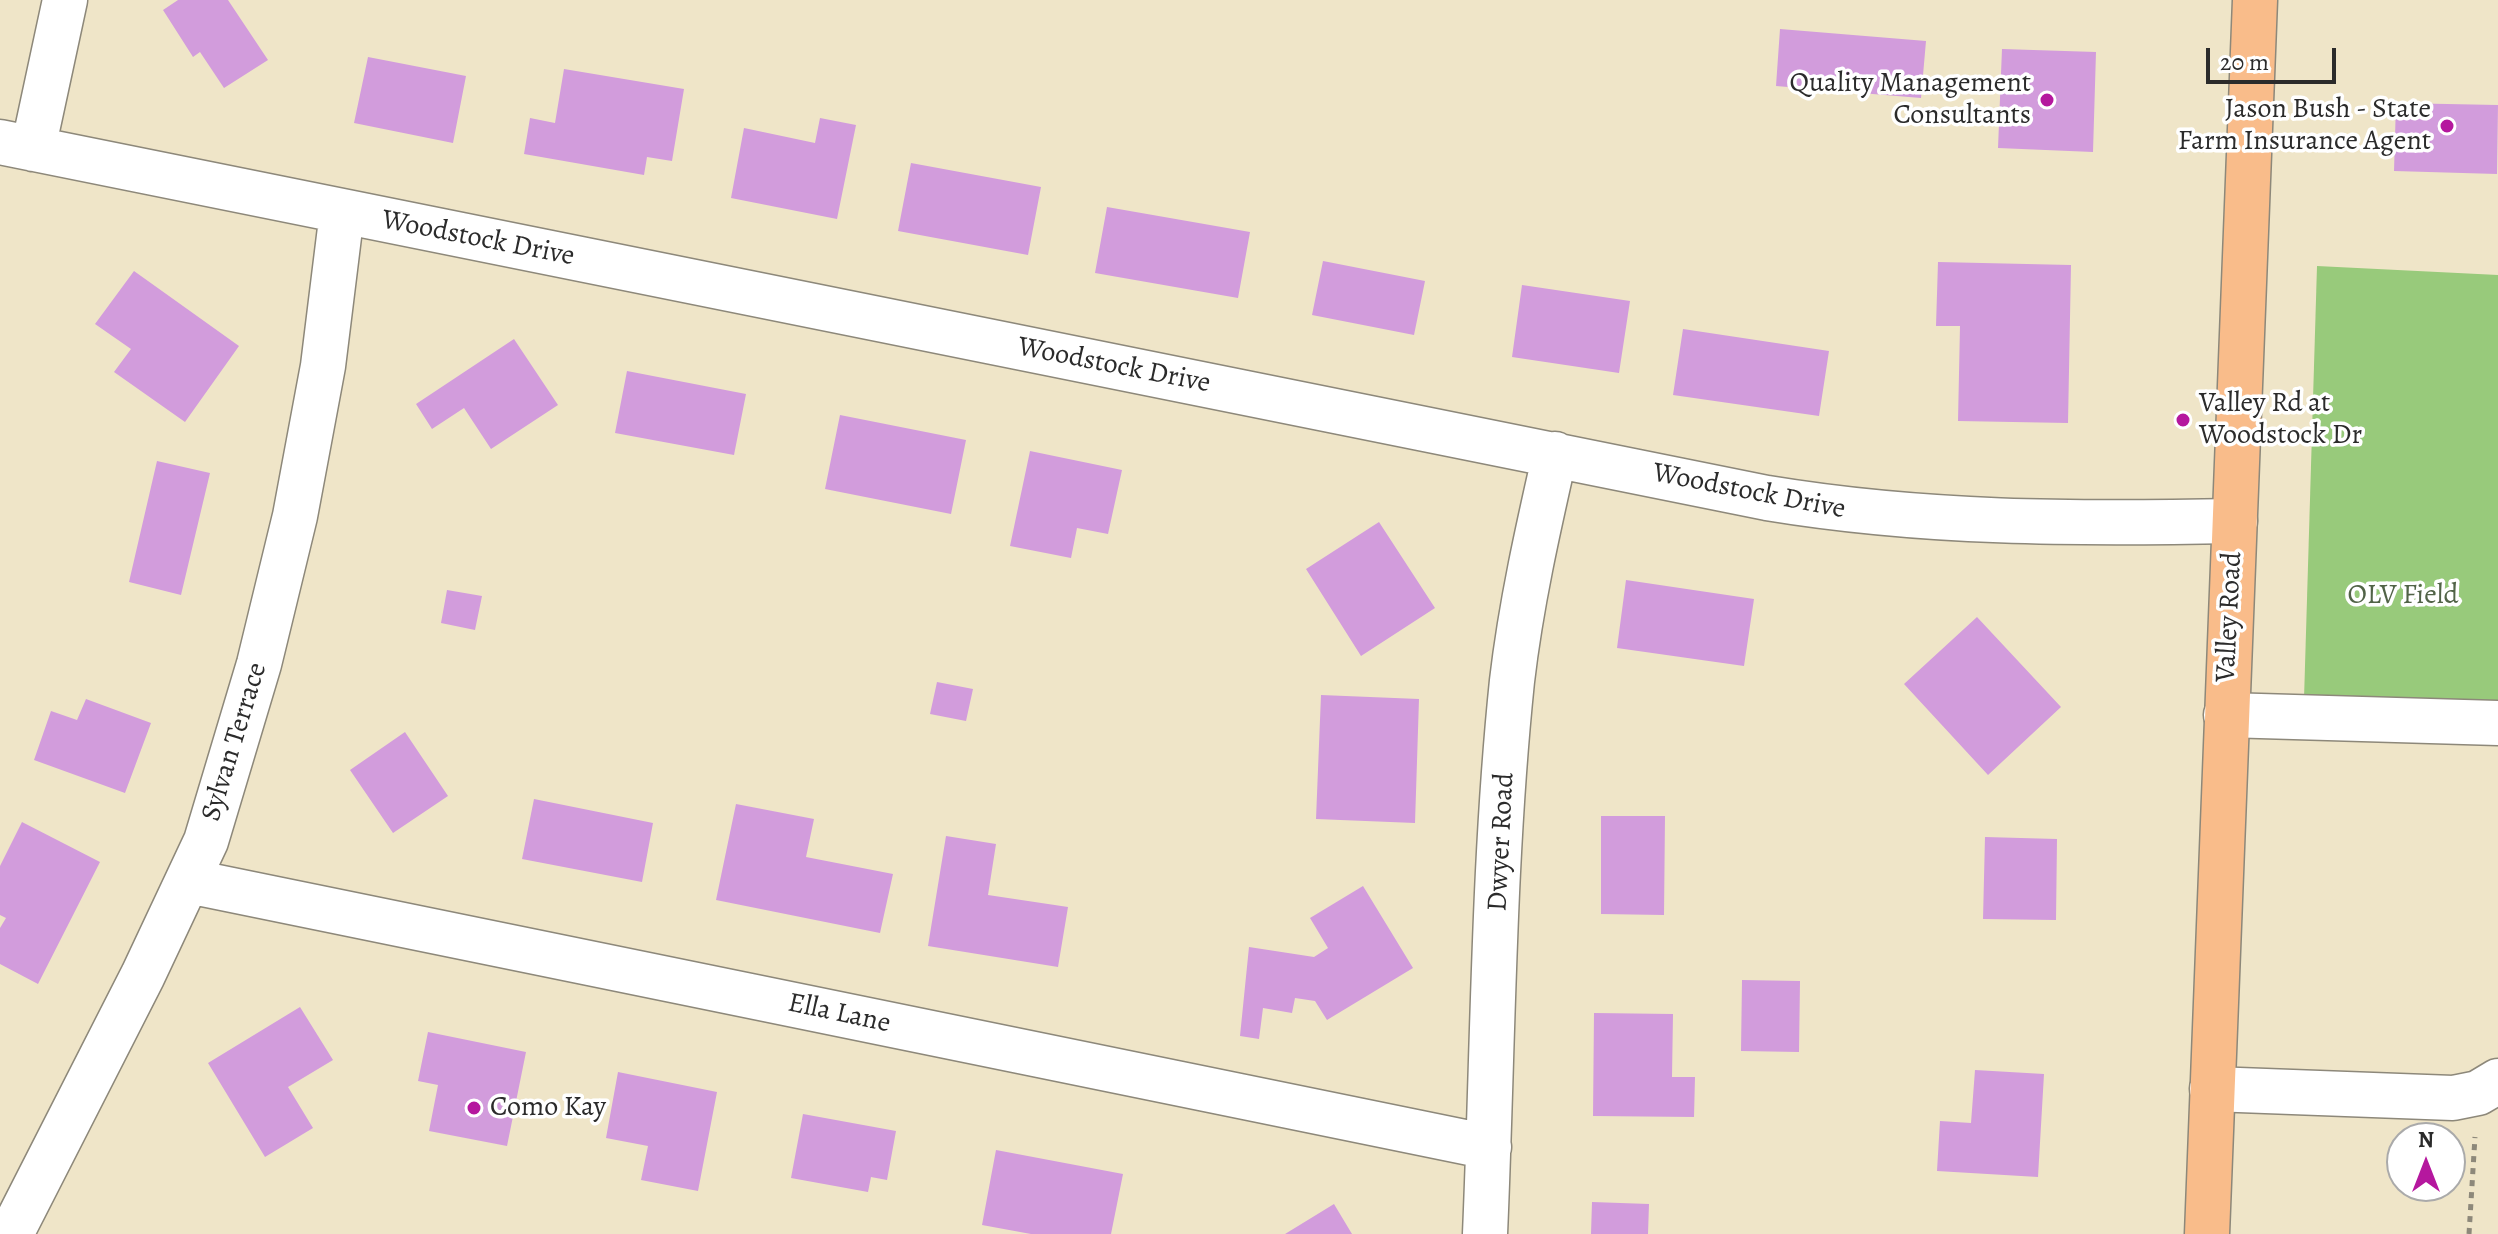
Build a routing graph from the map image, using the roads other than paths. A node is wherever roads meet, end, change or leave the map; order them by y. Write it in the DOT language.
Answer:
graph roads {
  1 [pos="65,0"];
  2 [pos="2255,0"];
  3 [pos="16,146"];
  4 [pos="342,212"];
  5 [pos="1555,454"];
  6 [pos="2235,521"];
  7 [pos="2226,715"];
  8 [pos="2498,723"];
  9 [pos="188,881"];
  10 [pos="2488,1087"];
  11 [pos="2212,1089"];
  12 [pos="1489,1147"];
  13 [pos="11,1234"];
  14 [pos="1485,1234"];
  15 [pos="2207,1234"];
  1 -- 3 [label="street"];
  2 -- 6 [label="main road, Valley Road"];
  3 -- 4 [label="street, Woodstock Drive"];
  4 -- 5 [label="street, Woodstock Drive"];
  4 -- 9 [label="street, Sylvan Terrace"];
  5 -- 6 [label="street, Woodstock Drive"];
  5 -- 12 [label="street, Dwyer Road"];
  6 -- 7 [label="main road, Valley Road"];
  7 -- 8 [label="street"];
  7 -- 11 [label="main road, Valley Road"];
  9 -- 12 [label="street, Ella Lane"];
  9 -- 13 [label="street, Sylvan Terrace"];
  10 -- 11 [label="street"];
  11 -- 15 [label="main road, Valley Road"];
  12 -- 14 [label="street, Dwyer Road"];
}
